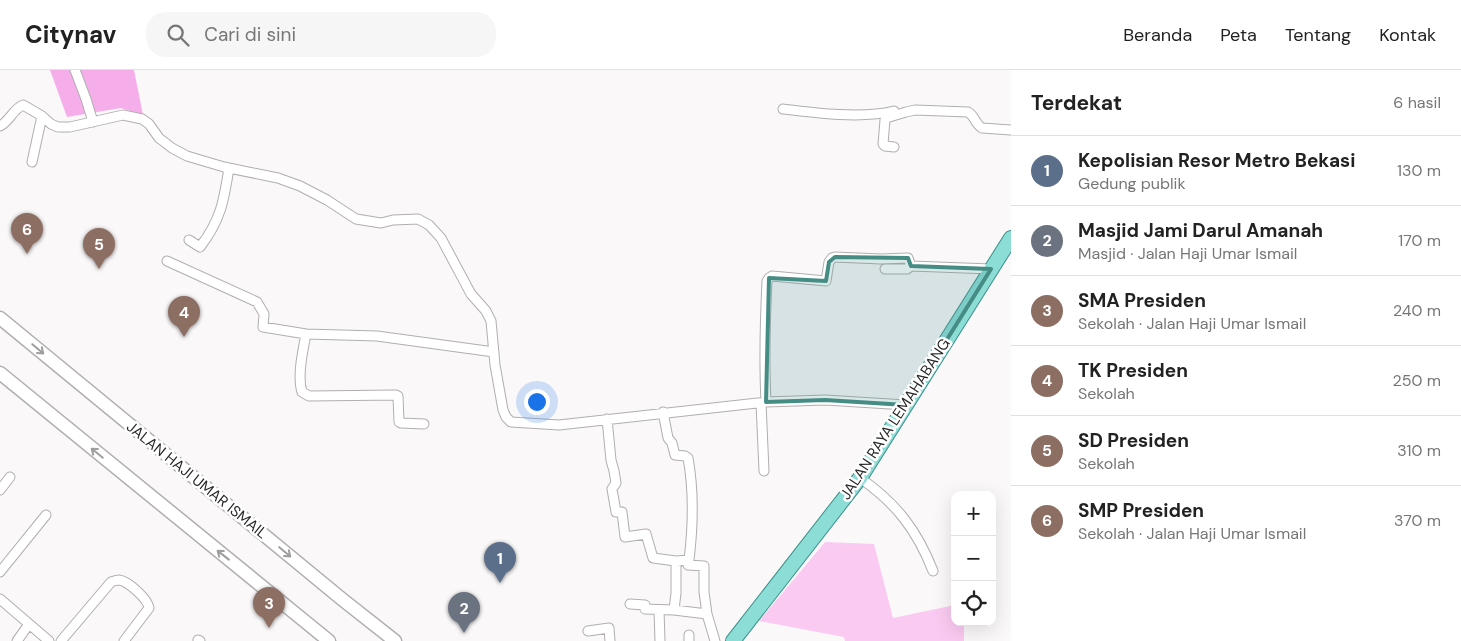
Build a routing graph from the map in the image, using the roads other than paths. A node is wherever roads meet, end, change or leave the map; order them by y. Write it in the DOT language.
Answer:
graph roads {
  1 [pos="75,70"];
  2 [pos="783,109"];
  3 [pos="932,110"];
  4 [pos="42,116"];
  5 [pos="93,122"];
  6 [pos="0,126"];
  7 [pos="1011,130"];
  8 [pos="894,147"];
  9 [pos="32,162"];
  10 [pos="229,168"];
  11 [pos="1011,238"];
  12 [pos="189,240"];
  13 [pos="167,261"];
  14 [pos="911,266"];
  15 [pos="885,269"];
  16 [pos="992,269"];
  17 [pos="0,318"];
  18 [pos="306,334"];
  19 [pos="494,352"];
  20 [pos="0,372"];
  21 [pos="764,402"];
  22 [pos="906,405"];
  23 [pos="663,412"];
  24 [pos="607,419"];
  25 [pos="424,424"];
  26 [pos="764,472"];
  27 [pos="10,477"];
  28 [pos="860,478"];
  29 [pos="0,490"];
  30 [pos="46,514"];
  31 [pos="676,560"];
  32 [pos="689,560"];
  33 [pos="933,571"];
  34 [pos="0,572"];
  35 [pos="630,604"];
  36 [pos="2,605"];
  37 [pos="660,610"];
  38 [pos="674,610"];
  39 [pos="707,614"];
  40 [pos="30,624"];
  41 [pos="588,631"];
  42 [pos="17,641"];
  43 [pos="49,641"];
  44 [pos="61,641"];
  45 [pos="124,641"];
  46 [pos="329,641"];
  47 [pos="395,641"];
  48 [pos="610,641"];
  49 [pos="660,641"];
  50 [pos="715,641"];
  51 [pos="733,641"];
  1 -- 5 [label="street"];
  2 -- 3 [label="street"];
  3 -- 7 [label="street"];
  3 -- 8 [label="street"];
  4 -- 5 [label="street"];
  4 -- 6 [label="street"];
  4 -- 9 [label="street"];
  5 -- 10 [label="street"];
  10 -- 12 [label="street"];
  10 -- 19 [label="street"];
  11 -- 16 [label="main road, JALAN RAYA LEMAHABANG"];
  13 -- 18 [label="street"];
  14 -- 15 [label="street"];
  14 -- 16 [label="street"];
  14 -- 21 [label="street"];
  16 -- 22 [label="main road, JALAN RAYA LEMAHABANG"];
  17 -- 47 [label="main road, JALAN HAJI UMAR ISMAIL, one-way"];
  18 -- 19 [label="street"];
  18 -- 25 [label="street"];
  19 -- 24 [label="street"];
  46 -- 20 [label="main road, one-way"];
  21 -- 22 [label="street"];
  21 -- 23 [label="street"];
  21 -- 26 [label="street"];
  22 -- 28 [label="main road, JALAN RAYA LEMAHABANG"];
  23 -- 24 [label="street"];
  23 -- 32 [label="street"];
  24 -- 31 [label="street"];
  27 -- 29 [label="street"];
  28 -- 33 [label="street"];
  28 -- 51 [label="main road, JALAN RAYA LEMAHABANG"];
  30 -- 34 [label="street"];
  31 -- 32 [label="street"];
  31 -- 38 [label="street"];
  32 -- 39 [label="street"];
  35 -- 37 [label="street"];
  36 -- 40 [label="street"];
  37 -- 38 [label="street"];
  37 -- 49 [label="street"];
  38 -- 39 [label="street"];
  39 -- 50 [label="street"];
  40 -- 42 [label="street"];
  40 -- 43 [label="street"];
  41 -- 48 [label="street"];
  44 -- 45 [label="street"];
}
